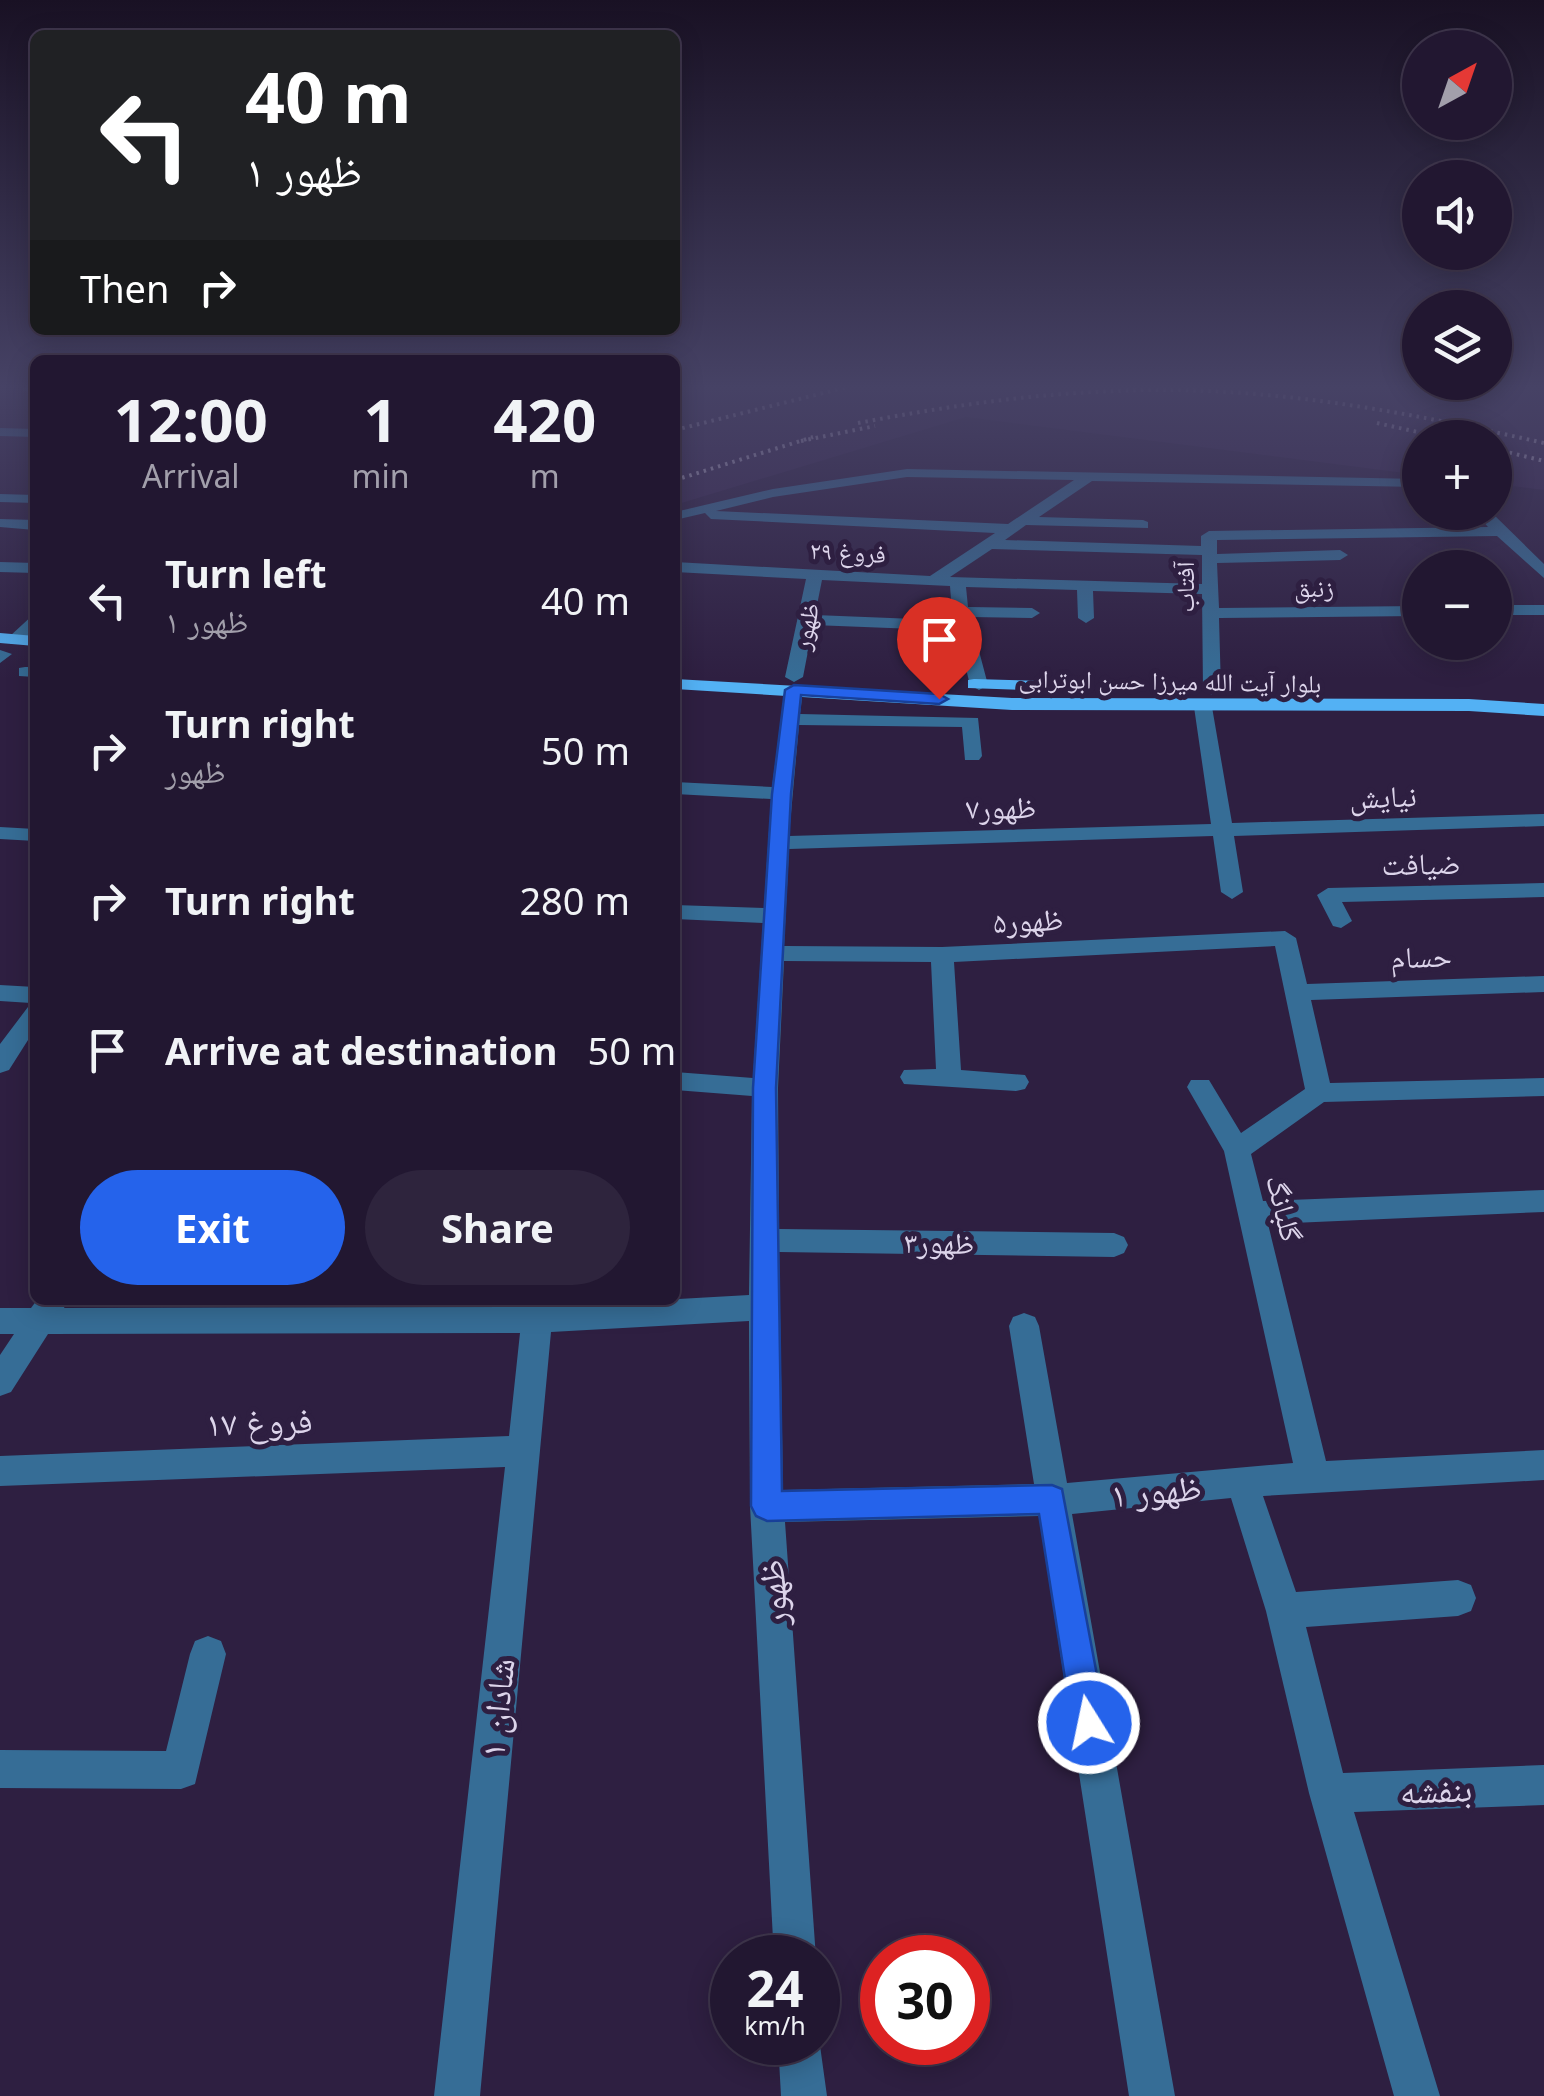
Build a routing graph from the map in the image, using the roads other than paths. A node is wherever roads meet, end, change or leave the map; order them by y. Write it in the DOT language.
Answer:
graph roads {
  1 [pos="830,484"];
  2 [pos="1079,484"];
  3 [pos="0,498"];
  4 [pos="30,499"];
  5 [pos="680,515"];
  6 [pos="680,515"];
  7 [pos="0,523"];
  8 [pos="30,525"];
  9 [pos="1020,525"];
  10 [pos="1144,525"];
  11 [pos="1501,530"];
  12 [pos="990,544"];
  13 [pos="1209,555"];
  14 [pos="1340,555"];
  15 [pos="0,567"];
  16 [pos="680,567"];
  17 [pos="30,568"];
  18 [pos="1544,572"];
  19 [pos="816,574"];
  20 [pos="933,581"];
  21 [pos="958,582"];
  22 [pos="1084,586"];
  23 [pos="1208,589"];
  24 [pos="1512,610"];
  25 [pos="1544,610"];
  26 [pos="1402,611"];
  27 [pos="960,612"];
  28 [pos="1032,614"];
  29 [pos="1208,614"];
  30 [pos="1086,618"];
  31 [pos="806,620"];
  32 [pos="30,624"];
  33 [pos="916,624"];
  34 [pos="9,647"];
  35 [pos="30,665"];
  36 [pos="680,672"];
  37 [pos="680,684"];
  38 [pos="979,684"];
  39 [pos="1544,694"];
  40 [pos="793,695"];
  41 [pos="1208,698"];
  42 [pos="1544,710"];
  43 [pos="972,756"];
  44 [pos="680,788"];
  45 [pos="782,794"];
  46 [pos="1544,820"];
  47 [pos="1224,832"];
  48 [pos="0,833"];
  49 [pos="30,835"];
  50 [pos="780,842"];
  51 [pos="1544,890"];
  52 [pos="1232,892"];
  53 [pos="680,912"];
  54 [pos="774,916"];
  55 [pos="1341,921"];
  56 [pos="775,953"];
  57 [pos="942,955"];
  58 [pos="1544,984"];
  59 [pos="1299,992"];
  60 [pos="0,994"];
  61 [pos="30,995"];
  62 [pos="30,1018"];
  63 [pos="0,1064"];
  64 [pos="913,1077"];
  65 [pos="949,1079"];
  66 [pos="680,1081"];
  67 [pos="1016,1082"];
  68 [pos="1200,1086"];
  69 [pos="1544,1087"];
  70 [pos="765,1088"];
  71 [pos="1318,1094"];
  72 [pos="1237,1150"];
  73 [pos="1544,1201"];
  74 [pos="1254,1213"];
  75 [pos="764,1240"];
  76 [pos="1114,1245"];
  77 [pos="764,1306"];
  78 [pos="46,1311"];
  79 [pos="537,1320"];
  80 [pos="0,1321"];
  81 [pos="1024,1326"];
  82 [pos="0,1382"];
  83 [pos="522,1452"];
  84 [pos="1544,1465"];
  85 [pos="0,1471"];
  86 [pos="1313,1476"];
  87 [pos="1242,1481"];
  88 [pos="1052,1500"];
  89 [pos="767,1506"];
  90 [pos="1458,1598"];
  91 [pos="1284,1611"];
  92 [pos="208,1654"];
  93 [pos="0,1770"];
  94 [pos="1544,1786"];
  95 [pos="1329,1793"];
  96 [pos="794,1935"];
  97 [pos="802,2065"];
  98 [pos="456,2096"];
  99 [pos="804,2096"];
  100 [pos="1152,2096"];
  101 [pos="1417,2096"];
  1 -- 5 [label="street"];
  2 -- 9 [label="street"];
  3 -- 4 [label="street"];
  6 -- 9 [label="street"];
  7 -- 8 [label="street"];
  9 -- 10 [label="street"];
  9 -- 12 [label="street"];
  11 -- 13 [label="street, آفتاب"];
  11 -- 18 [label="street"];
  12 -- 13 [label="street"];
  12 -- 20 [label="street"];
  13 -- 14 [label="street"];
  13 -- 23 [label="street, آفتاب"];
  15 -- 17 [label="street"];
  16 -- 19 [label="street, فروغ ۲۹"];
  19 -- 20 [label="street, فروغ ۲۹"];
  19 -- 31 [label="street, ظهور"];
  20 -- 21 [label="street, فروغ ۲۹"];
  21 -- 22 [label="street, فروغ ۲۹"];
  21 -- 27 [label="street"];
  22 -- 23 [label="street, فروغ ۲۹"];
  22 -- 30 [label="street"];
  23 -- 29 [label="street, آفتاب"];
  24 -- 25 [label="street"];
  26 -- 29 [label="street, زنبق"];
  27 -- 28 [label="street"];
  27 -- 38 [label="street"];
  29 -- 41 [label="street, آفتاب"];
  31 -- 33 [label="street"];
  31 -- 40 [label="street, ظهور"];
  32 -- 34 [label="street"];
  34 -- 35 [label="main road"];
  36 -- 40 [label="main road, بلوار آیت الله میرزا حسن ابوترابی"];
  37 -- 40 [label="main road, بلوار آیت الله میرزا حسن ابوترابی"];
  38 -- 40 [label="main road, بلوار آیت الله میرزا حسن ابوترابی"];
  38 -- 41 [label="main road, بلوار آیت الله میرزا حسن ابوترابی"];
  39 -- 41 [label="main road, بلوار آیت الله میرزا حسن ابوترابی"];
  40 -- 41 [label="main road, بلوار آیت الله میرزا حسن ابوترابی"];
  40 -- 43 [label="street"];
  40 -- 45 [label="street, ظهور"];
  41 -- 42 [label="main road, بلوار آیت الله میرزا حسن ابوترابی"];
  41 -- 47 [label="street, آفتاب"];
  44 -- 45 [label="street"];
  45 -- 50 [label="street, ظهور"];
  46 -- 47 [label="street, نيايش"];
  47 -- 50 [label="street, ظهور۷"];
  47 -- 52 [label="street, آفتاب"];
  48 -- 49 [label="street"];
  50 -- 54 [label="street, ظهور"];
  51 -- 55 [label="street, ضیافت"];
  53 -- 54 [label="street"];
  54 -- 56 [label="street, ظهور"];
  56 -- 57 [label="street, ظهور۵"];
  56 -- 70 [label="street, ظهور"];
  57 -- 59 [label="street, ظهور۵"];
  57 -- 65 [label="street"];
  58 -- 59 [label="street, حسام"];
  59 -- 71 [label="street"];
  60 -- 61 [label="street"];
  62 -- 63 [label="street"];
  64 -- 65 [label="street"];
  65 -- 67 [label="street"];
  66 -- 70 [label="street"];
  68 -- 72 [label="street"];
  69 -- 71 [label="street"];
  70 -- 75 [label="street, ظهور"];
  71 -- 72 [label="street, گلبانگ"];
  72 -- 74 [label="street, گلبانگ"];
  73 -- 74 [label="street"];
  74 -- 86 [label="street, گلبانگ"];
  75 -- 76 [label="street, ظهور۳"];
  75 -- 77 [label="street, ظهور"];
  77 -- 79 [label="street"];
  77 -- 89 [label="street, ظهور"];
  78 -- 79 [label="street"];
  78 -- 80 [label="street"];
  78 -- 82 [label="street"];
  79 -- 83 [label="street, شادان ۱"];
  81 -- 88 [label="street"];
  83 -- 85 [label="street, فروغ ۱۷"];
  83 -- 98 [label="street, شادان ۱"];
  84 -- 86 [label="street, ظهور ۱"];
  86 -- 87 [label="street, ظهور ۱"];
  87 -- 88 [label="street, ظهور ۱"];
  87 -- 91 [label="street"];
  88 -- 89 [label="street, ظهور ۱"];
  88 -- 100 [label="street"];
  89 -- 96 [label="street, ظهور"];
  90 -- 91 [label="street"];
  91 -- 95 [label="street"];
  92 -- 93 [label="street"];
  94 -- 95 [label="street, بنفشه"];
  95 -- 101 [label="street"];
  97 -- 99 [label="street"];
}
